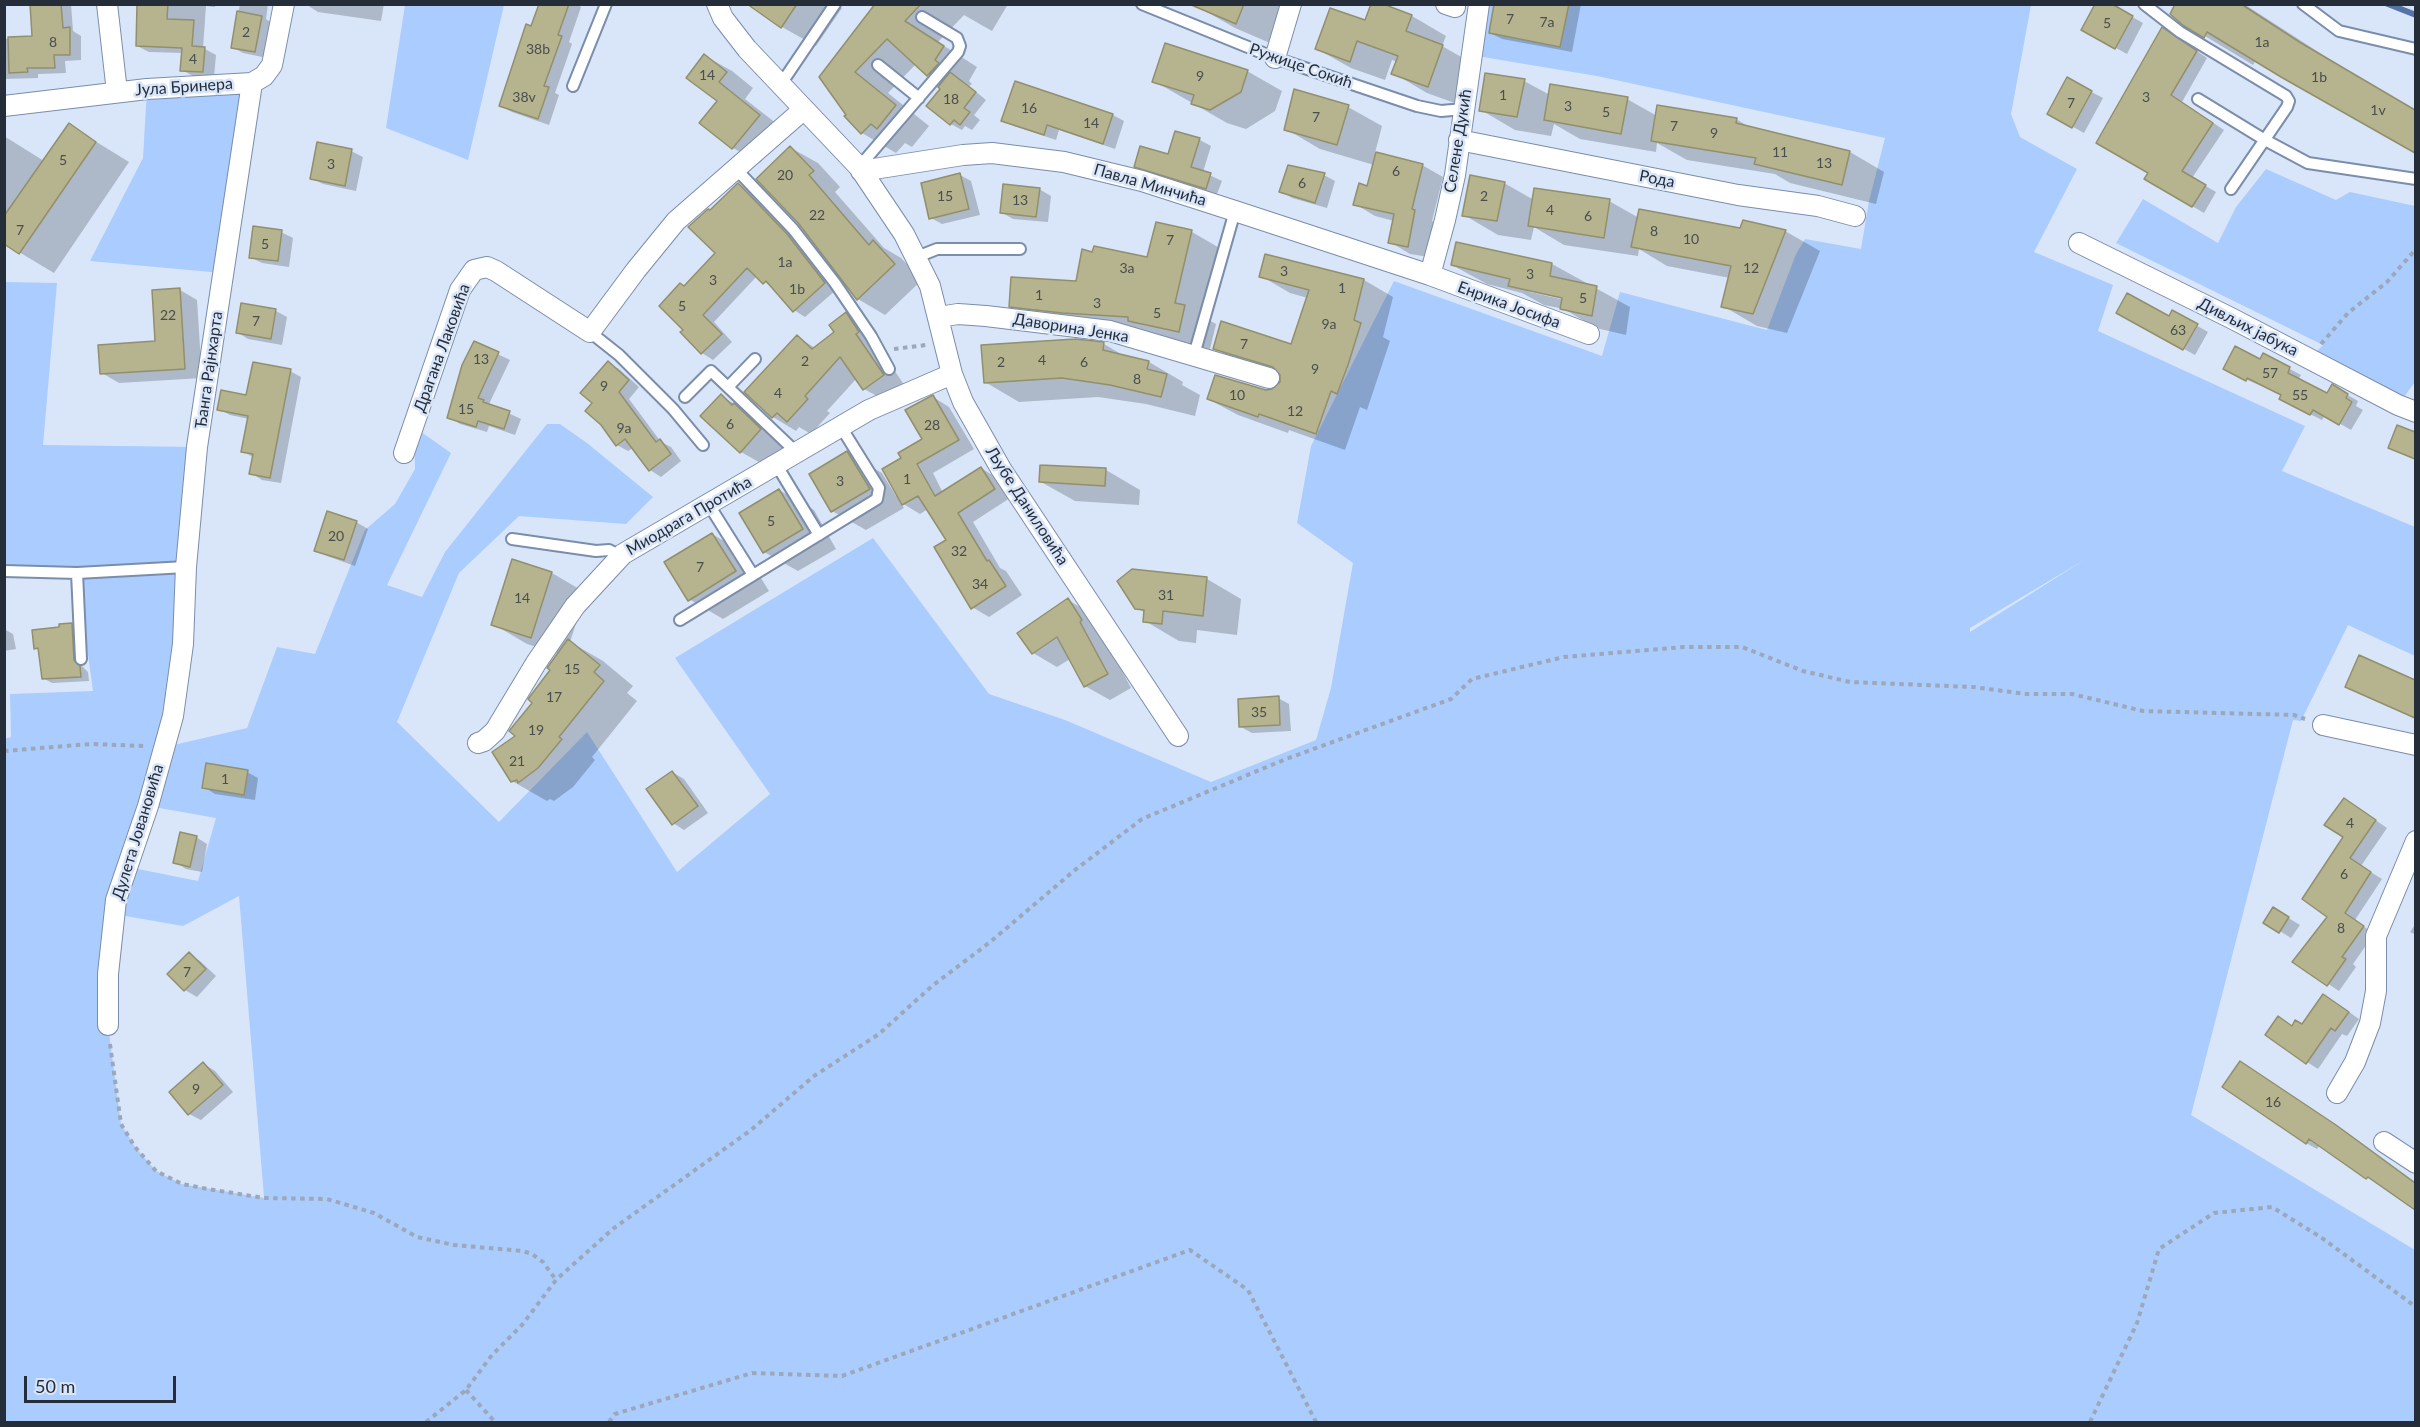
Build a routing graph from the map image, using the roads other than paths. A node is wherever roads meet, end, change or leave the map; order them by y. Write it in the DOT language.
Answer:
graph roads {
  1 [pos="107,4"];
  2 [pos="284,4"];
  3 [pos="606,4"];
  4 [pos="717,4"];
  5 [pos="835,4"];
  6 [pos="1142,4"];
  7 [pos="1291,4"];
  8 [pos="1479,4"];
  9 [pos="2144,4"];
  10 [pos="2303,4"];
  11 [pos="922,17"];
  12 [pos="2415,50"];
  13 [pos="1275,58"];
  14 [pos="878,65"];
  15 [pos="252,83"];
  16 [pos="781,84"];
  17 [pos="573,86"];
  18 [pos="117,92"];
  19 [pos="919,98"];
  20 [pos="2198,99"];
  21 [pos="4,106"];
  22 [pos="1464,108"];
  23 [pos="803,110"];
  24 [pos="1459,140"];
  25 [pos="2265,141"];
  26 [pos="736,169"];
  27 [pos="860,169"];
  28 [pos="2415,179"];
  29 [pos="2231,189"];
  30 [pos="1235,211"];
  31 [pos="1855,216"];
  32 [pos="2079,243"];
  33 [pos="1020,249"];
  34 [pos="917,257"];
  35 [pos="1430,275"];
  36 [pos="939,317"];
  37 [pos="590,332"];
  38 [pos="1589,334"];
  39 [pos="1194,355"];
  40 [pos="754,359"];
  41 [pos="889,369"];
  42 [pos="952,374"];
  43 [pos="1269,378"];
  44 [pos="728,387"];
  45 [pos="685,397"];
  46 [pos="2415,412"];
  47 [pos="841,427"];
  48 [pos="703,445"];
  49 [pos="796,452"];
  50 [pos="404,453"];
  51 [pos="776,464"];
  52 [pos="709,505"];
  53 [pos="819,535"];
  54 [pos="512,539"];
  55 [pos="621,556"];
  56 [pos="186,567"];
  57 [pos="4,571"];
  58 [pos="77,573"];
  59 [pos="753,575"];
  60 [pos="680,620"];
  61 [pos="81,659"];
  62 [pos="2323,725"];
  63 [pos="1178,736"];
  64 [pos="478,743"];
  65 [pos="2415,745"];
  66 [pos="164,747"];
  67 [pos="2415,841"];
  68 [pos="108,1025"];
  69 [pos="2337,1093"];
  70 [pos="2384,1142"];
  71 [pos="2415,1163"];
  1 -- 18 [label="street, Јула Бринера"];
  2 -- 15 [label="street"];
  3 -- 17 [label="lane"];
  4 -- 16 [label="street, Љубе Даниловића"];
  5 -- 16 [label="lane"];
  6 -- 13 [label="lane, Ружице Сокић"];
  7 -- 13 [label="street"];
  8 -- 22 [label="street, Селене Дукић"];
  9 -- 25 [label="lane"];
  10 -- 12 [label="lane"];
  11 -- 19 [label="lane"];
  13 -- 22 [label="lane, Ружице Сокић"];
  14 -- 19 [label="lane"];
  15 -- 18 [label="street, Јула Бринера"];
  15 -- 56 [label="street, Ђанга Рајнхарта"];
  16 -- 23 [label="street, Љубе Даниловића"];
  18 -- 21 [label="street, Јула Бринера"];
  19 -- 27 [label="lane"];
  20 -- 25 [label="lane"];
  22 -- 24 [label="street, Селене Дукић"];
  23 -- 26 [label="street"];
  23 -- 27 [label="street, Љубе Даниловића"];
  24 -- 31 [label="street, Рода"];
  24 -- 35 [label="street, Селене Дукић"];
  25 -- 28 [label="lane"];
  25 -- 29 [label="lane"];
  26 -- 37 [label="street"];
  26 -- 41 [label="lane"];
  27 -- 30 [label="street, Павла Минчића"];
  27 -- 34 [label="street, Љубе Даниловића"];
  30 -- 35 [label="street, Павла Минчића"];
  30 -- 39 [label="lane"];
  32 -- 46 [label="street, Дивљих јабука"];
  33 -- 34 [label="lane"];
  34 -- 36 [label="street, Љубе Даниловића"];
  35 -- 38 [label="street, Енрика Јосифа"];
  36 -- 39 [label="street, Даворина Јенка"];
  36 -- 42 [label="street, Љубе Даниловића"];
  37 -- 48 [label="lane, Драгана Лаковића"];
  37 -- 50 [label="street, Драгана Лаковића"];
  39 -- 43 [label="street, Даворина Јенка"];
  40 -- 44 [label="lane"];
  42 -- 47 [label="street, Миодрага Протића"];
  42 -- 63 [label="street, Љубе Даниловића"];
  44 -- 45 [label="lane"];
  44 -- 49 [label="lane"];
  47 -- 49 [label="street, Миодрага Протића"];
  47 -- 53 [label="lane"];
  49 -- 51 [label="street, Миодрага Протића"];
  51 -- 52 [label="street, Миодрага Протића"];
  51 -- 53 [label="lane"];
  52 -- 55 [label="street, Миодрага Протића"];
  52 -- 59 [label="lane"];
  53 -- 59 [label="lane"];
  54 -- 55 [label="lane"];
  55 -- 64 [label="street, Миодрага Протића"];
  56 -- 58 [label="lane"];
  56 -- 66 [label="street, Ђанга Рајнхарта"];
  57 -- 58 [label="lane"];
  58 -- 61 [label="lane"];
  59 -- 60 [label="lane"];
  62 -- 65 [label="street"];
  66 -- 68 [label="street, Дулета Јовановића"];
  67 -- 69 [label="street"];
  70 -- 71 [label="street"];
}
